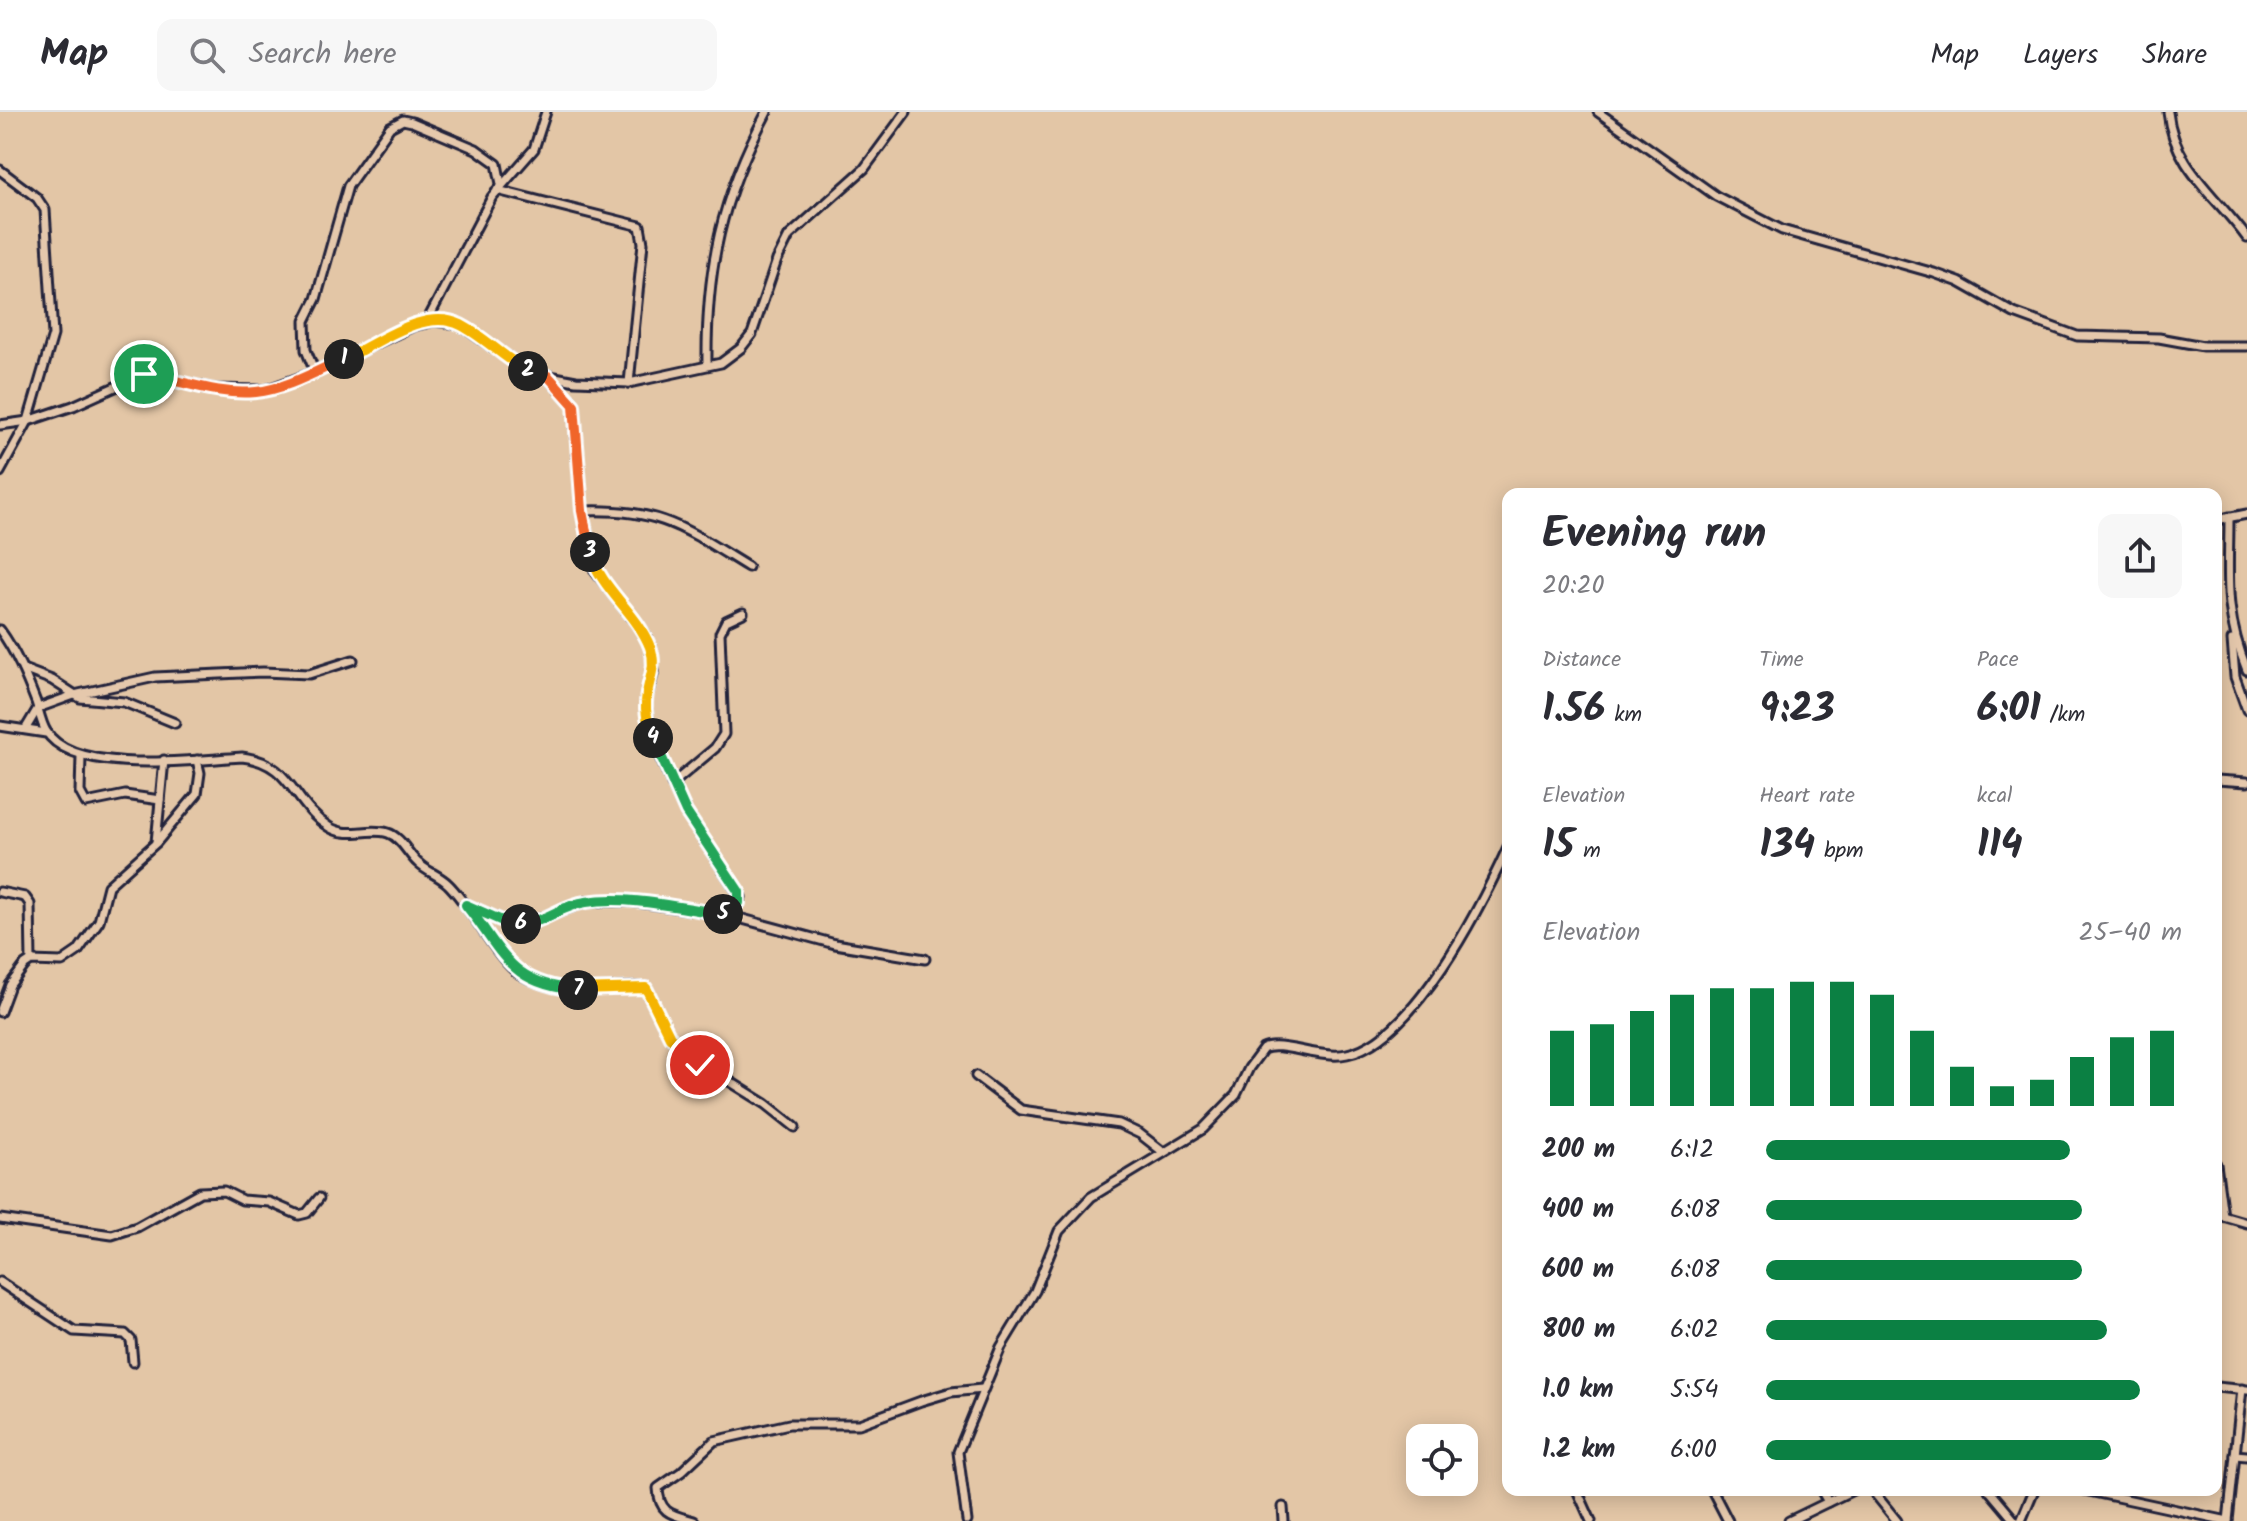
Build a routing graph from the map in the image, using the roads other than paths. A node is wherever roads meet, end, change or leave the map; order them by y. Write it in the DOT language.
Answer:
graph roads {
  1 [pos="546,112"];
  2 [pos="767,112"];
  3 [pos="906,112"];
  4 [pos="1599,112"];
  5 [pos="2168,112"];
  6 [pos="0,170"];
  7 [pos="499,187"];
  8 [pos="2247,238"];
  9 [pos="426,323"];
  10 [pos="2247,346"];
  11 [pos="707,365"];
  12 [pos="315,372"];
  13 [pos="548,376"];
  14 [pos="629,383"];
  15 [pos="28,421"];
  16 [pos="0,425"];
  17 [pos="0,472"];
  18 [pos="582,511"];
  19 [pos="2247,514"];
  20 [pos="2229,517"];
  21 [pos="2222,519"];
  22 [pos="748,567"];
  23 [pos="743,613"];
  24 [pos="0,630"];
  25 [pos="2232,633"];
  26 [pos="353,660"];
  27 [pos="23,669"];
  28 [pos="2247,670"];
  29 [pos="74,695"];
  30 [pos="38,708"];
  31 [pos="2247,710"];
  32 [pos="175,723"];
  33 [pos="0,726"];
  34 [pos="26,728"];
  35 [pos="46,733"];
  36 [pos="81,756"];
  37 [pos="164,760"];
  38 [pos="197,760"];
  39 [pos="2222,780"];
  40 [pos="2247,782"];
  41 [pos="672,784"];
  42 [pos="160,800"];
  43 [pos="156,843"];
  44 [pos="1502,860"];
  45 [pos="0,892"];
  46 [pos="466,905"];
  47 [pos="724,914"];
  48 [pos="925,959"];
  49 [pos="31,961"];
  50 [pos="0,1012"];
  51 [pos="976,1076"];
  52 [pos="795,1127"];
  53 [pos="1163,1152"];
  54 [pos="319,1198"];
  55 [pos="2222,1216"];
  56 [pos="0,1219"];
  57 [pos="2247,1223"];
  58 [pos="0,1282"];
  59 [pos="133,1362"];
  60 [pos="2222,1388"];
  61 [pos="982,1389"];
  62 [pos="2244,1390"];
  63 [pos="2235,1455"];
  64 [pos="2247,1456"];
  65 [pos="1580,1496"];
  66 [pos="1715,1496"];
  67 [pos="1824,1496"];
  68 [pos="1840,1496"];
  69 [pos="1877,1496"];
  70 [pos="1994,1496"];
  71 [pos="2031,1496"];
  72 [pos="2112,1496"];
  73 [pos="1828,1502"];
  74 [pos="1283,1507"];
  75 [pos="1794,1520"];
  76 [pos="694,1521"];
  77 [pos="967,1521"];
  78 [pos="1284,1521"];
  79 [pos="1591,1521"];
  80 [pos="1728,1521"];
  81 [pos="1897,1521"];
  82 [pos="2015,1521"];
  83 [pos="2021,1521"];
  84 [pos="2228,1521"];
  1 -- 7 [label="street"];
  2 -- 11 [label="street"];
  3 -- 11 [label="street"];
  4 -- 10 [label="street"];
  5 -- 8 [label="street"];
  6 -- 15 [label="street"];
  7 -- 9 [label="street"];
  7 -- 12 [label="street"];
  7 -- 14 [label="street"];
  9 -- 12 [label="street"];
  9 -- 13 [label="street"];
  11 -- 14 [label="street"];
  12 -- 15 [label="street"];
  13 -- 14 [label="street"];
  13 -- 18 [label="street"];
  15 -- 16 [label="street"];
  15 -- 17 [label="street"];
  18 -- 22 [label="street"];
  18 -- 41 [label="street"];
  19 -- 20 [label="street"];
  20 -- 21 [label="street"];
  20 -- 25 [label="street"];
  23 -- 41 [label="street"];
  24 -- 27 [label="street"];
  25 -- 28 [label="street"];
  25 -- 31 [label="street"];
  26 -- 29 [label="street"];
  27 -- 29 [label="street"];
  27 -- 30 [label="street"];
  29 -- 30 [label="street"];
  29 -- 32 [label="street"];
  30 -- 34 [label="street"];
  30 -- 35 [label="street"];
  33 -- 34 [label="street"];
  34 -- 35 [label="street"];
  35 -- 36 [label="street"];
  36 -- 37 [label="street"];
  36 -- 42 [label="street"];
  37 -- 38 [label="street"];
  37 -- 42 [label="street"];
  38 -- 43 [label="street"];
  38 -- 46 [label="street"];
  39 -- 40 [label="street"];
  41 -- 47 [label="street"];
  42 -- 43 [label="street"];
  43 -- 49 [label="street"];
  44 -- 53 [label="street"];
  45 -- 49 [label="street"];
  46 -- 47 [label="street"];
  46 -- 52 [label="street"];
  47 -- 48 [label="street"];
  49 -- 50 [label="street"];
  51 -- 53 [label="street"];
  53 -- 61 [label="street"];
  54 -- 56 [label="street"];
  55 -- 57 [label="street"];
  58 -- 59 [label="street"];
  60 -- 62 [label="street"];
  61 -- 76 [label="street"];
  61 -- 77 [label="street"];
  62 -- 63 [label="street"];
  63 -- 64 [label="street"];
  63 -- 84 [label="street"];
  65 -- 79 [label="street"];
  66 -- 80 [label="street"];
  67 -- 73 [label="street"];
  68 -- 73 [label="street"];
  69 -- 81 [label="street"];
  70 -- 82 [label="street"];
  71 -- 83 [label="street"];
  72 -- 84 [label="street"];
  73 -- 75 [label="street"];
  74 -- 78 [label="street"];
}
